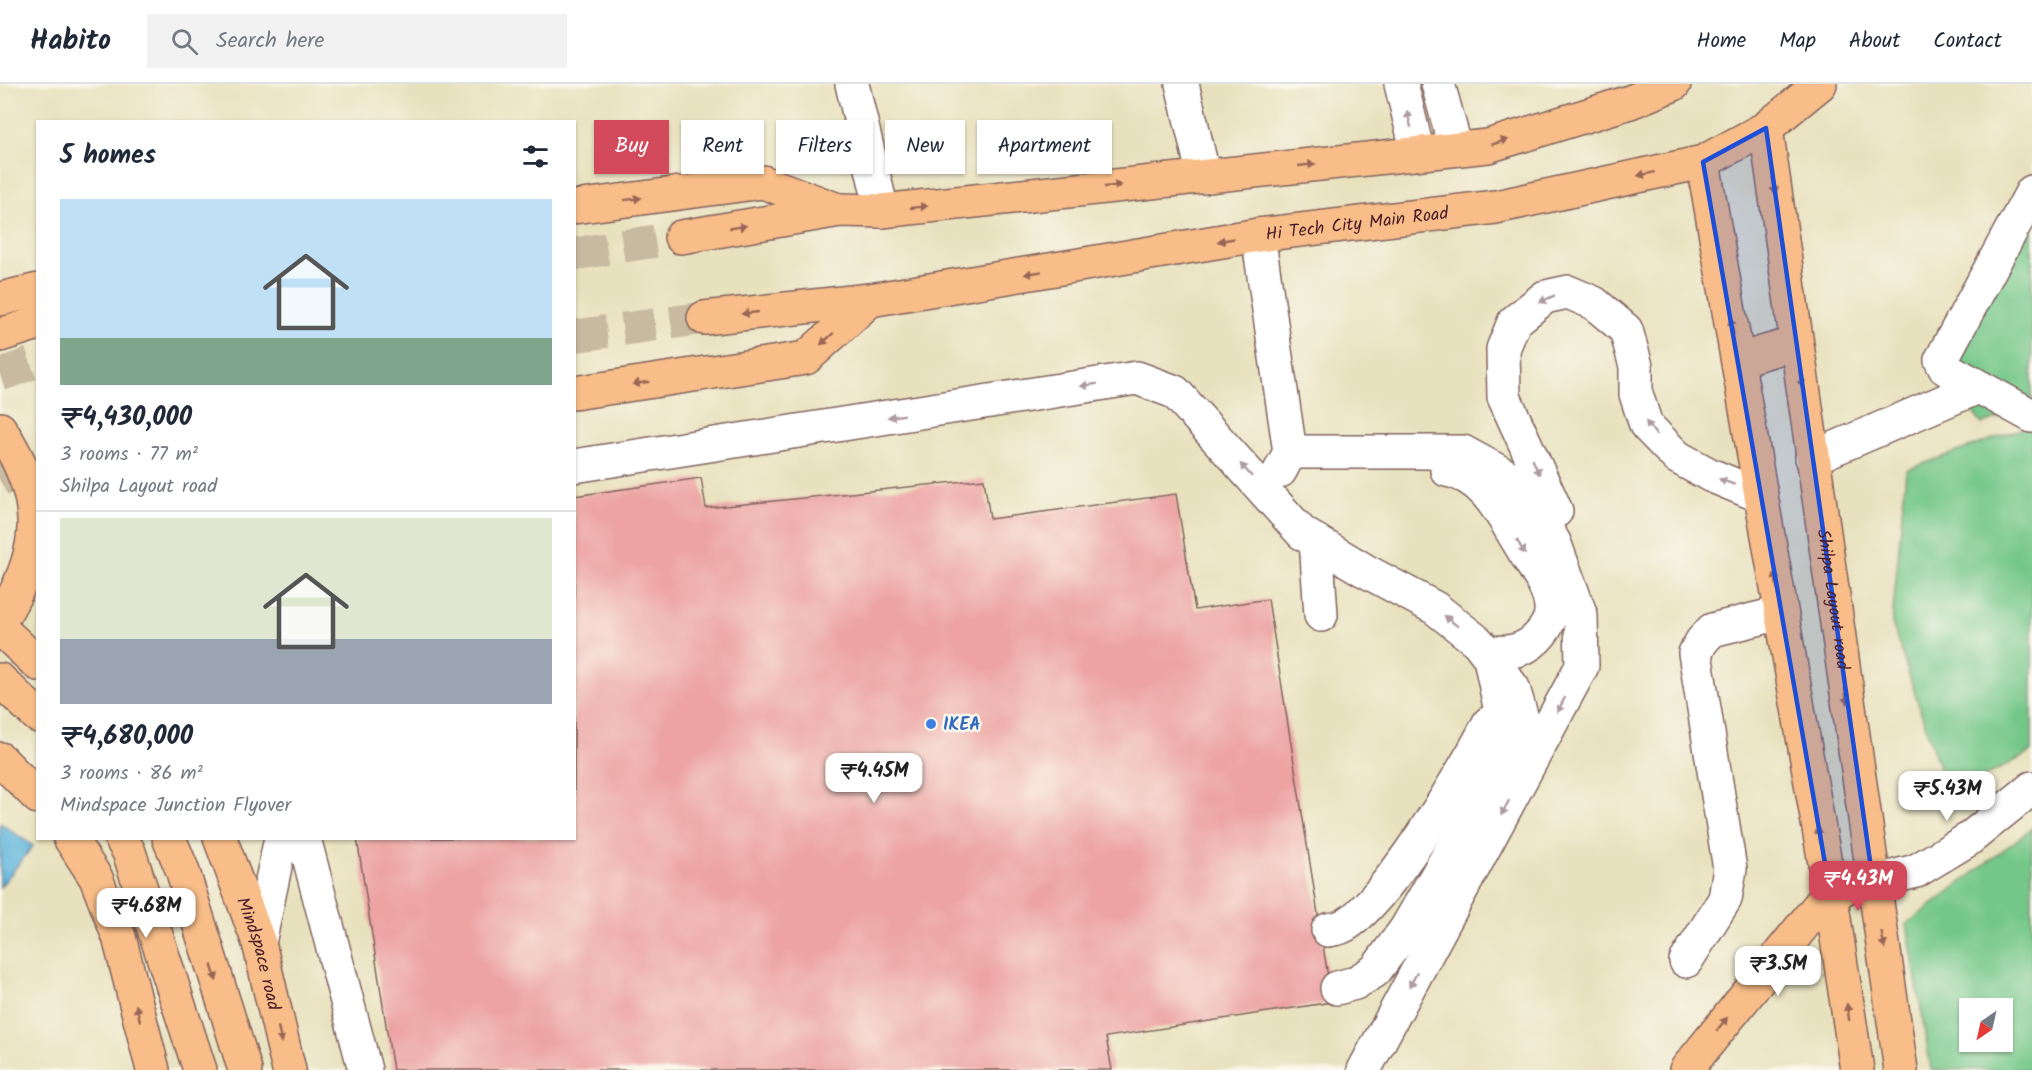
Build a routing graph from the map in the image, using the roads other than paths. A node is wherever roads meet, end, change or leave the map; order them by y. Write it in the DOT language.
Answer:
graph roads {
  1 [pos="852,84"];
  2 [pos="1182,84"];
  3 [pos="1401,84"];
  4 [pos="1438,84"];
  5 [pos="1820,84"];
  6 [pos="1669,85"];
  7 [pos="1766,128"];
  8 [pos="1456,149"];
  9 [pos="1418,153"];
  10 [pos="1703,162"];
  11 [pos="1204,177"];
  12 [pos="2032,192"];
  13 [pos="576,207"];
  14 [pos="840,210"];
  15 [pos="882,211"];
  16 [pos="1258,235"];
  17 [pos="681,237"];
  18 [pos="36,290"];
  19 [pos="0,299"];
  20 [pos="870,300"];
  21 [pos="704,318"];
  22 [pos="36,324"];
  23 [pos="0,335"];
  24 [pos="1796,343"];
  25 [pos="1738,360"];
  26 [pos="1978,387"];
  27 [pos="576,393"];
  28 [pos="2032,416"];
  29 [pos="0,429"];
  30 [pos="1358,451"];
  31 [pos="1290,452"];
  32 [pos="1812,458"];
  33 [pos="576,466"];
  34 [pos="1761,496"];
  35 [pos="1272,499"];
  36 [pos="36,538"];
  37 [pos="1316,541"];
  38 [pos="1781,613"];
  39 [pos="1321,615"];
  40 [pos="0,621"];
  41 [pos="0,628"];
  42 [pos="1488,653"];
  43 [pos="36,662"];
  44 [pos="1582,666"];
  45 [pos="0,680"];
  46 [pos="1500,703"];
  47 [pos="36,714"];
  48 [pos="1533,756"];
  49 [pos="0,759"];
  50 [pos="2032,788"];
  51 [pos="36,795"];
  52 [pos="71,840"];
  53 [pos="123,840"];
  54 [pos="170,840"];
  55 [pos="221,840"];
  56 [pos="281,840"];
  57 [pos="305,840"];
  58 [pos="1873,882"];
  59 [pos="1830,892"];
  60 [pos="1328,930"];
  61 [pos="259,942"];
  62 [pos="1686,961"];
  63 [pos="1337,988"];
  64 [pos="153,1070"];
  65 [pos="200,1070"];
  66 [pos="245,1070"];
  67 [pos="289,1070"];
  68 [pos="365,1070"];
  69 [pos="1364,1070"];
  70 [pos="1686,1070"];
  71 [pos="1857,1070"];
  72 [pos="1901,1070"];
  1 -- 15 [label="street"];
  2 -- 11 [label="street"];
  9 -- 3 [label="street, one-way"];
  4 -- 8 [label="street"];
  5 -- 7 [label="main road, Hi Tech City Main Road"];
  8 -- 6 [label="main road, one-way"];
  7 -- 10 [label="main road, Hi Tech City Main Road"];
  7 -- 24 [label="main road, Shilpa Layout road, one-way"];
  8 -- 9 [label="main road"];
  11 -- 9 [label="main road, one-way"];
  10 -- 16 [label="main road, Hi Tech City Main Road, one-way"];
  25 -- 10 [label="main road, one-way"];
  15 -- 11 [label="main road, one-way"];
  12 -- 26 [label="street"];
  13 -- 14 [label="main road, one-way"];
  14 -- 15 [label="main road"];
  17 -- 14 [label="main road, one-way"];
  16 -- 20 [label="main road, Hi Tech City Main Road, one-way"];
  16 -- 31 [label="street"];
  18 -- 19 [label="main road"];
  20 -- 21 [label="main road, Hi Tech City Main Road, one-way"];
  20 -- 27 [label="main road, one-way"];
  22 -- 23 [label="main road"];
  24 -- 25 [label="main road"];
  24 -- 32 [label="main road, Shilpa Layout road, one-way"];
  25 -- 34 [label="main road"];
  26 -- 28 [label="street"];
  26 -- 32 [label="street"];
  29 -- 36 [label="main road"];
  30 -- 31 [label="street"];
  30 -- 42 [label="street, one-way"];
  30 -- 44 [label="street"];
  31 -- 35 [label="street"];
  32 -- 58 [label="main road, Shilpa Layout road, one-way"];
  35 -- 33 [label="street, one-way"];
  38 -- 34 [label="main road, one-way"];
  34 -- 44 [label="street, one-way"];
  35 -- 37 [label="street"];
  36 -- 40 [label="main road"];
  37 -- 39 [label="street"];
  42 -- 37 [label="street, one-way"];
  59 -- 38 [label="main road, one-way"];
  38 -- 62 [label="street"];
  41 -- 43 [label="main road"];
  42 -- 46 [label="street"];
  42 -- 48 [label="street"];
  44 -- 48 [label="street, one-way"];
  45 -- 47 [label="main road"];
  46 -- 60 [label="street"];
  46 -- 63 [label="street"];
  48 -- 69 [label="street, one-way"];
  49 -- 51 [label="main road"];
  50 -- 58 [label="street"];
  64 -- 52 [label="main road, one-way"];
  53 -- 65 [label="main road"];
  54 -- 66 [label="main road, one-way"];
  55 -- 61 [label="main road, Mindspace road"];
  56 -- 61 [label="street"];
  57 -- 68 [label="street"];
  58 -- 59 [label="main road"];
  58 -- 72 [label="main road, Shilpa Layout road, one-way"];
  70 -- 59 [label="main road, one-way"];
  71 -- 59 [label="main road, one-way"];
  61 -- 67 [label="main road, Mindspace road, one-way"];
}
